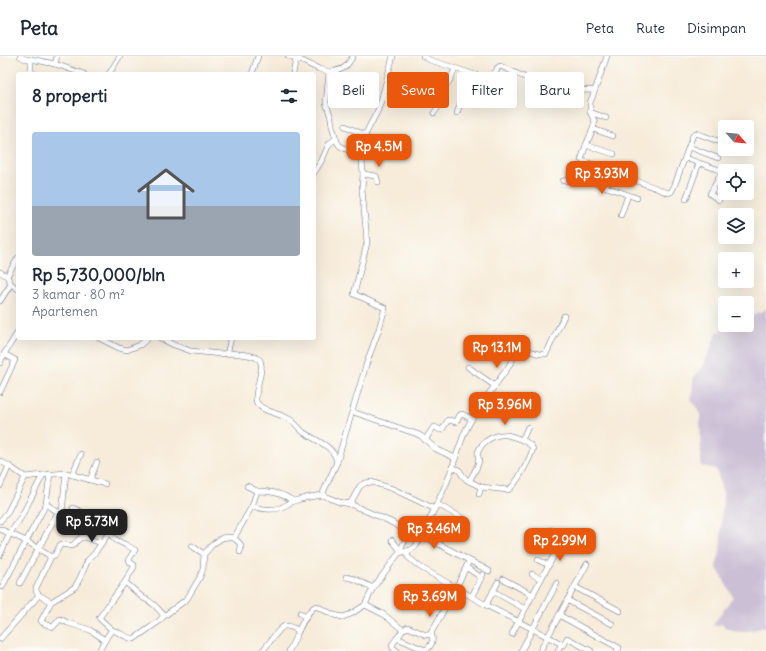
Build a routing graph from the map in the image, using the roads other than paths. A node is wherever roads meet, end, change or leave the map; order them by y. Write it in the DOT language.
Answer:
graph roads {
  1 [pos="20,56"];
  2 [pos="57,56"];
  3 [pos="120,56"];
  4 [pos="258,56"];
  5 [pos="288,56"];
  6 [pos="353,56"];
  7 [pos="393,56"];
  8 [pos="423,56"];
  9 [pos="606,56"];
  10 [pos="298,58"];
  11 [pos="31,59"];
  12 [pos="55,64"];
  13 [pos="455,69"];
  14 [pos="32,72"];
  15 [pos="77,72"];
  16 [pos="110,72"];
  17 [pos="253,72"];
  18 [pos="294,72"];
  19 [pos="330,72"];
  20 [pos="465,72"];
  21 [pos="495,72"];
  22 [pos="514,72"];
  23 [pos="517,73"];
  24 [pos="328,88"];
  25 [pos="595,90"];
  26 [pos="459,108"];
  27 [pos="590,112"];
  28 [pos="434,113"];
  29 [pos="457,113"];
  30 [pos="606,118"];
  31 [pos="345,126"];
  32 [pos="593,129"];
  33 [pos="364,135"];
  34 [pos="613,136"];
  35 [pos="336,138"];
  36 [pos="718,141"];
  37 [pos="586,145"];
  38 [pos="689,147"];
  39 [pos="614,154"];
  40 [pos="364,156"];
  41 [pos="685,158"];
  42 [pos="718,158"];
  43 [pos="699,163"];
  44 [pos="718,169"];
  45 [pos="316,170"];
  46 [pos="607,170"];
  47 [pos="363,174"];
  48 [pos="570,174"];
  49 [pos="581,178"];
  50 [pos="718,179"];
  51 [pos="563,181"];
  52 [pos="378,182"];
  53 [pos="601,185"];
  54 [pos="628,195"];
  55 [pos="637,198"];
  56 [pos="686,199"];
  57 [pos="718,199"];
  58 [pos="621,215"];
  59 [pos="16,261"];
  60 [pos="0,272"];
  61 [pos="7,276"];
  62 [pos="11,284"];
  63 [pos="16,288"];
  64 [pos="0,301"];
  65 [pos="564,316"];
  66 [pos="16,335"];
  67 [pos="103,340"];
  68 [pos="146,340"];
  69 [pos="164,340"];
  70 [pos="230,340"];
  71 [pos="4,354"];
  72 [pos="227,354"];
  73 [pos="0,363"];
  74 [pos="468,368"];
  75 [pos="495,386"];
  76 [pos="0,392"];
  77 [pos="489,394"];
  78 [pos="528,411"];
  79 [pos="353,412"];
  80 [pos="472,419"];
  81 [pos="528,427"];
  82 [pos="425,440"];
  83 [pos="522,440"];
  84 [pos="81,454"];
  85 [pos="454,458"];
  86 [pos="0,461"];
  87 [pos="97,462"];
  88 [pos="337,462"];
  89 [pos="9,466"];
  90 [pos="452,467"];
  91 [pos="66,473"];
  92 [pos="50,474"];
  93 [pos="43,475"];
  94 [pos="72,475"];
  95 [pos="25,477"];
  96 [pos="90,480"];
  97 [pos="469,481"];
  98 [pos="105,484"];
  99 [pos="0,486"];
  100 [pos="246,486"];
  101 [pos="481,487"];
  102 [pos="257,491"];
  103 [pos="479,494"];
  104 [pos="322,495"];
  105 [pos="293,501"];
  106 [pos="46,504"];
  107 [pos="350,504"];
  108 [pos="252,506"];
  109 [pos="436,507"];
  110 [pos="73,508"];
  111 [pos="58,512"];
  112 [pos="464,519"];
  113 [pos="0,521"];
  114 [pos="0,528"];
  115 [pos="551,530"];
  116 [pos="409,532"];
  117 [pos="10,533"];
  118 [pos="108,534"];
  119 [pos="421,537"];
  120 [pos="234,538"];
  121 [pos="392,540"];
  122 [pos="26,541"];
  123 [pos="101,543"];
  124 [pos="543,544"];
  125 [pos="192,546"];
  126 [pos="39,549"];
  127 [pos="402,551"];
  128 [pos="557,551"];
  129 [pos="240,552"];
  130 [pos="204,554"];
  131 [pos="0,555"];
  132 [pos="50,557"];
  133 [pos="538,560"];
  134 [pos="469,561"];
  135 [pos="587,564"];
  136 [pos="548,565"];
  137 [pos="467,568"];
  138 [pos="489,571"];
  139 [pos="532,574"];
  140 [pos="346,577"];
  141 [pos="503,579"];
  142 [pos="541,579"];
  143 [pos="125,582"];
  144 [pos="498,582"];
  145 [pos="20,583"];
  146 [pos="557,583"];
  147 [pos="2,587"];
  148 [pos="574,587"];
  149 [pos="373,588"];
  150 [pos="456,588"];
  151 [pos="493,591"];
  152 [pos="533,594"];
  153 [pos="39,595"];
  154 [pos="472,596"];
  155 [pos="567,600"];
  156 [pos="51,602"];
  157 [pos="365,605"];
  158 [pos="486,605"];
  159 [pos="525,609"];
  160 [pos="620,611"];
  161 [pos="300,613"];
  162 [pos="559,615"];
  163 [pos="164,616"];
  164 [pos="306,618"];
  165 [pos="519,621"];
  166 [pos="612,624"];
  167 [pos="533,628"];
  168 [pos="112,630"];
  169 [pos="299,630"];
  170 [pos="403,630"];
  171 [pos="431,633"];
  172 [pos="512,634"];
  173 [pos="548,636"];
  174 [pos="397,638"];
  175 [pos="0,640"];
  176 [pos="105,640"];
  177 [pos="561,644"];
  178 [pos="99,651"];
  179 [pos="262,651"];
  180 [pos="289,651"];
  181 [pos="397,651"];
  182 [pos="521,651"];
  183 [pos="540,651"];
  184 [pos="558,651"];
  185 [pos="591,651"];
  186 [pos="617,651"];
  1 -- 11 [label="street"];
  2 -- 12 [label="street"];
  3 -- 16 [label="street"];
  4 -- 17 [label="street"];
  5 -- 10 [label="street"];
  6 -- 19 [label="street"];
  7 -- 33 [label="street"];
  8 -- 13 [label="street"];
  9 -- 25 [label="street"];
  10 -- 18 [label="street"];
  10 -- 19 [label="street"];
  11 -- 12 [label="street"];
  11 -- 14 [label="street"];
  12 -- 15 [label="street"];
  13 -- 20 [label="street"];
  13 -- 28 [label="street"];
  21 -- 22 [label="street"];
  23 -- 25 [label="street"];
  24 -- 35 [label="street"];
  25 -- 27 [label="street"];
  26 -- 29 [label="street"];
  27 -- 30 [label="street"];
  27 -- 32 [label="street"];
  31 -- 33 [label="street"];
  32 -- 34 [label="street"];
  32 -- 37 [label="street"];
  33 -- 40 [label="street"];
  35 -- 40 [label="street"];
  35 -- 45 [label="street"];
  36 -- 38 [label="street"];
  37 -- 39 [label="street"];
  37 -- 46 [label="street"];
  38 -- 41 [label="street"];
  38 -- 42 [label="street"];
  40 -- 47 [label="street"];
  41 -- 43 [label="street"];
  41 -- 46 [label="street"];
  43 -- 44 [label="street"];
  43 -- 56 [label="street"];
  46 -- 53 [label="street"];
  47 -- 52 [label="street"];
  47 -- 79 [label="street"];
  48 -- 49 [label="street"];
  49 -- 51 [label="street"];
  49 -- 53 [label="street"];
  50 -- 57 [label="street"];
  53 -- 54 [label="street"];
  54 -- 55 [label="street"];
  54 -- 58 [label="street"];
  59 -- 61 [label="street"];
  60 -- 61 [label="street"];
  61 -- 62 [label="street"];
  62 -- 63 [label="street"];
  62 -- 64 [label="street"];
  65 -- 75 [label="street"];
  66 -- 71 [label="street"];
  67 -- 68 [label="street"];
  69 -- 72 [label="street"];
  70 -- 72 [label="street"];
  71 -- 73 [label="street"];
  71 -- 76 [label="street"];
  72 -- 88 [label="street"];
  74 -- 75 [label="street"];
  75 -- 77 [label="street"];
  77 -- 78 [label="street"];
  77 -- 80 [label="street"];
  79 -- 82 [label="street"];
  79 -- 88 [label="street"];
  80 -- 82 [label="street"];
  80 -- 85 [label="street"];
  81 -- 83 [label="street"];
  82 -- 85 [label="street"];
  83 -- 97 [label="street"];
  83 -- 101 [label="street"];
  84 -- 94 [label="street"];
  85 -- 90 [label="street"];
  86 -- 89 [label="street"];
  87 -- 96 [label="street"];
  88 -- 104 [label="street"];
  89 -- 95 [label="street"];
  89 -- 99 [label="street"];
  90 -- 97 [label="street"];
  90 -- 109 [label="street"];
  91 -- 92 [label="street"];
  91 -- 94 [label="street"];
  91 -- 111 [label="street"];
  92 -- 93 [label="street"];
  92 -- 106 [label="street"];
  93 -- 95 [label="street"];
  93 -- 117 [label="street"];
  94 -- 96 [label="street"];
  95 -- 113 [label="street"];
  96 -- 98 [label="street"];
  97 -- 101 [label="street"];
  100 -- 102 [label="street"];
  101 -- 103 [label="street"];
  102 -- 105 [label="street"];
  102 -- 108 [label="street"];
  104 -- 105 [label="street"];
  104 -- 107 [label="street"];
  105 -- 108 [label="street"];
  106 -- 111 [label="street"];
  106 -- 122 [label="street"];
  107 -- 109 [label="street"];
  107 -- 116 [label="street"];
  108 -- 120 [label="street"];
  109 -- 112 [label="street"];
  109 -- 119 [label="street"];
  110 -- 118 [label="street"];
  111 -- 126 [label="street"];
  114 -- 117 [label="street"];
  115 -- 128 [label="street"];
  116 -- 119 [label="street"];
  116 -- 127 [label="street"];
  117 -- 122 [label="street"];
  117 -- 131 [label="street"];
  118 -- 123 [label="street"];
  118 -- 143 [label="street"];
  119 -- 127 [label="street"];
  119 -- 134 [label="street"];
  120 -- 129 [label="street"];
  120 -- 130 [label="street"];
  121 -- 127 [label="street"];
  122 -- 126 [label="street"];
  122 -- 147 [label="street"];
  123 -- 132 [label="street"];
  123 -- 156 [label="street"];
  124 -- 128 [label="street"];
  125 -- 130 [label="street"];
  126 -- 132 [label="street"];
  126 -- 145 [label="street"];
  127 -- 149 [label="street"];
  127 -- 150 [label="street"];
  128 -- 136 [label="street"];
  130 -- 163 [label="street"];
  132 -- 153 [label="street"];
  133 -- 136 [label="street"];
  134 -- 138 [label="street"];
  134 -- 150 [label="street"];
  135 -- 148 [label="street"];
  136 -- 142 [label="street"];
  137 -- 154 [label="street"];
  139 -- 142 [label="street"];
  140 -- 149 [label="street"];
  141 -- 152 [label="street"];
  142 -- 152 [label="street"];
  143 -- 163 [label="street"];
  143 -- 168 [label="street"];
  144 -- 151 [label="street"];
  146 -- 167 [label="street"];
  148 -- 155 [label="street"];
  148 -- 160 [label="street"];
  149 -- 157 [label="street"];
  150 -- 154 [label="street"];
  150 -- 171 [label="street"];
  151 -- 158 [label="street"];
  151 -- 159 [label="street"];
  152 -- 159 [label="street"];
  153 -- 156 [label="street"];
  153 -- 175 [label="street"];
  154 -- 158 [label="street"];
  155 -- 162 [label="street"];
  155 -- 166 [label="street"];
  156 -- 176 [label="street"];
  157 -- 164 [label="street"];
  157 -- 170 [label="street"];
  158 -- 165 [label="street"];
  159 -- 165 [label="street"];
  161 -- 164 [label="street"];
  162 -- 173 [label="street"];
  162 -- 186 [label="street"];
  163 -- 168 [label="street"];
  164 -- 169 [label="street"];
  165 -- 167 [label="street"];
  165 -- 172 [label="street"];
  167 -- 173 [label="street"];
  167 -- 182 [label="street"];
  168 -- 176 [label="street"];
  169 -- 179 [label="street"];
  169 -- 180 [label="street"];
  170 -- 171 [label="street"];
  170 -- 174 [label="street"];
  171 -- 174 [label="street"];
  173 -- 177 [label="street"];
  173 -- 183 [label="street"];
  174 -- 181 [label="street"];
  176 -- 178 [label="street"];
  177 -- 184 [label="street"];
  177 -- 185 [label="street"];
}
